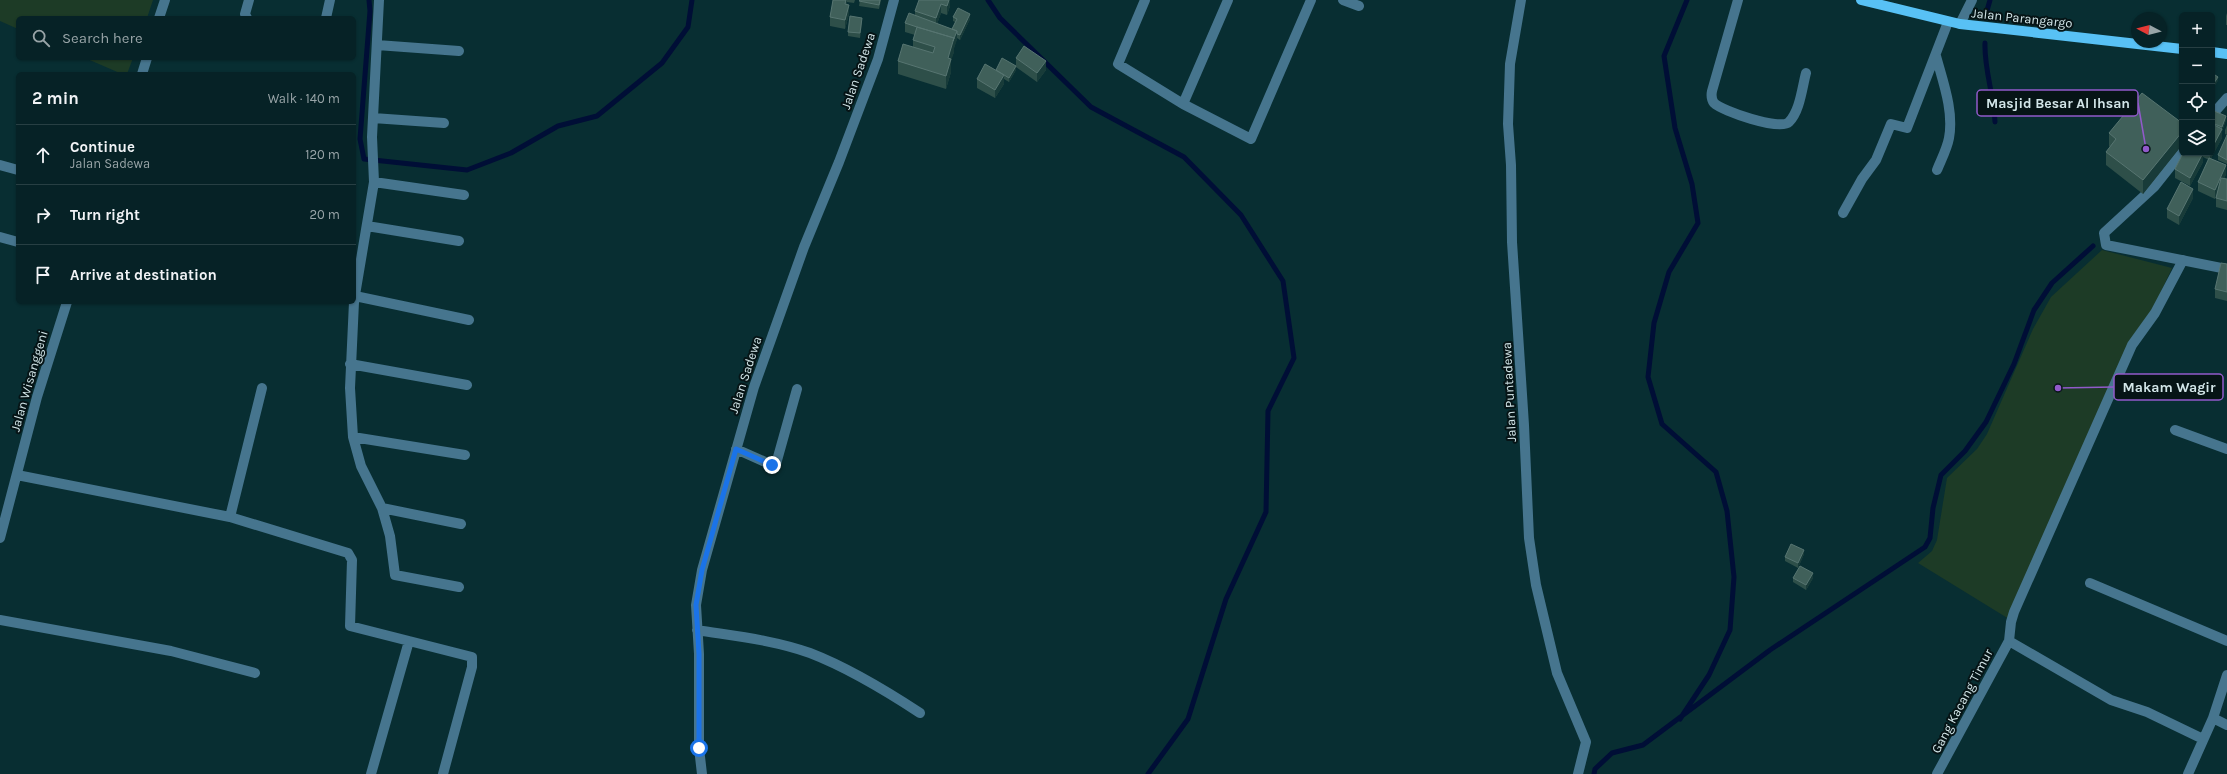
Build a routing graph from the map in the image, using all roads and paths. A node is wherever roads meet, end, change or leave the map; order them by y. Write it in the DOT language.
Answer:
graph roads {
  1 [pos="165,0"];
  2 [pos="249,0"];
  3 [pos="330,0"];
  4 [pos="379,0"];
  5 [pos="894,0"];
  6 [pos="1145,0"];
  7 [pos="1228,0"];
  8 [pos="1310,0"];
  9 [pos="1343,0"];
  10 [pos="1521,0"];
  11 [pos="1738,0"];
  12 [pos="1861,0"];
  13 [pos="1972,0"];
  14 [pos="1359,6"];
  15 [pos="160,16"];
  16 [pos="246,16"];
  17 [pos="326,16"];
  18 [pos="1948,22"];
  19 [pos="1960,24"];
  20 [pos="377,44"];
  21 [pos="2179,49"];
  22 [pos="459,51"];
  23 [pos="2215,52"];
  24 [pos="2227,54"];
  25 [pos="1936,56"];
  26 [pos="146,60"];
  27 [pos="143,72"];
  28 [pos="1806,73"];
  29 [pos="2227,98"];
  30 [pos="1183,104"];
  31 [pos="2215,112"];
  32 [pos="373,118"];
  33 [pos="444,123"];
  34 [pos="2179,156"];
  35 [pos="0,165"];
  36 [pos="16,169"];
  37 [pos="1938,170"];
  38 [pos="374,182"];
  39 [pos="464,195"];
  40 [pos="1843,213"];
  41 [pos="367,226"];
  42 [pos="0,237"];
  43 [pos="16,241"];
  44 [pos="459,242"];
  45 [pos="2183,260"];
  46 [pos="2227,269"];
  47 [pos="356,289"];
  48 [pos="356,300"];
  49 [pos="66,304"];
  50 [pos="354,304"];
  51 [pos="469,320"];
  52 [pos="350,364"];
  53 [pos="467,385"];
  54 [pos="262,388"];
  55 [pos="797,389"];
  56 [pos="2174,430"];
  57 [pos="353,437"];
  58 [pos="736,449"];
  59 [pos="2227,449"];
  60 [pos="465,455"];
  61 [pos="17,475"];
  62 [pos="382,508"];
  63 [pos="230,517"];
  64 [pos="461,524"];
  65 [pos="0,538"];
  66 [pos="2090,583"];
  67 [pos="459,587"];
  68 [pos="0,620"];
  69 [pos="697,630"];
  70 [pos="409,641"];
  71 [pos="2009,641"];
  72 [pos="2227,641"];
  73 [pos="255,674"];
  74 [pos="2227,676"];
  75 [pos="920,713"];
  76 [pos="2212,718"];
  77 [pos="2227,726"];
  78 [pos="2203,739"];
  79 [pos="371,774"];
  80 [pos="442,774"];
  81 [pos="702,774"];
  82 [pos="1578,774"];
  83 [pos="1937,774"];
  84 [pos="2188,774"];
  1 -- 15 [label="street"];
  2 -- 16 [label="street"];
  3 -- 17 [label="street"];
  4 -- 20 [label="street"];
  5 -- 58 [label="street, Jalan Sadewa"];
  6 -- 30 [label="street"];
  7 -- 30 [label="street"];
  8 -- 30 [label="street"];
  9 -- 14 [label="street"];
  10 -- 82 [label="street, Jalan Puntadewa"];
  11 -- 28 [label="street"];
  12 -- 18 [label="main road, Jalan Parangargo"];
  13 -- 19 [label="street"];
  18 -- 19 [label="main road, Jalan Parangargo"];
  18 -- 25 [label="street"];
  19 -- 21 [label="main road, Jalan Parangargo"];
  20 -- 22 [label="street"];
  20 -- 32 [label="street"];
  23 -- 24 [label="main road"];
  25 -- 37 [label="street"];
  25 -- 40 [label="street"];
  26 -- 27 [label="street"];
  29 -- 31 [label="street"];
  32 -- 33 [label="street"];
  32 -- 38 [label="street"];
  34 -- 45 [label="street"];
  35 -- 36 [label="street"];
  38 -- 39 [label="street"];
  38 -- 41 [label="street"];
  41 -- 44 [label="street"];
  41 -- 47 [label="street"];
  42 -- 43 [label="street"];
  45 -- 46 [label="street"];
  45 -- 71 [label="street"];
  48 -- 51 [label="street"];
  49 -- 61 [label="street, Jalan Wisanggeni"];
  50 -- 52 [label="street"];
  52 -- 53 [label="street"];
  52 -- 57 [label="street"];
  54 -- 63 [label="street"];
  55 -- 58 [label="street"];
  56 -- 59 [label="street"];
  57 -- 60 [label="street"];
  57 -- 62 [label="street"];
  58 -- 69 [label="street, Jalan Sadewa"];
  61 -- 63 [label="street"];
  61 -- 65 [label="street, Jalan Wisanggeni"];
  62 -- 64 [label="street"];
  62 -- 67 [label="street"];
  63 -- 70 [label="street"];
  66 -- 72 [label="street"];
  68 -- 73 [label="street"];
  69 -- 75 [label="street"];
  69 -- 81 [label="street, Jalan Sadewa"];
  70 -- 79 [label="street"];
  70 -- 80 [label="street"];
  71 -- 78 [label="street"];
  71 -- 83 [label="street, Gang Kacang Timur"];
  74 -- 76 [label="street"];
  76 -- 77 [label="street"];
  76 -- 78 [label="street"];
  78 -- 84 [label="street"];
}
